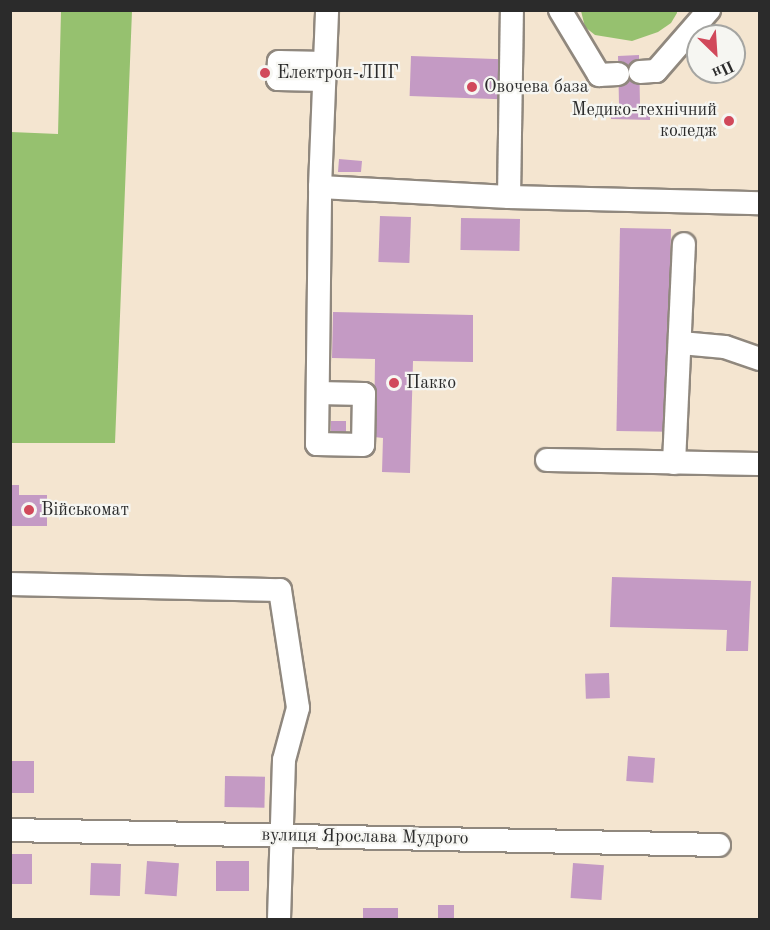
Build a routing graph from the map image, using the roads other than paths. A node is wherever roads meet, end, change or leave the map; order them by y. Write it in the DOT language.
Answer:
graph roads {
  1 [pos="327,10"];
  2 [pos="512,10"];
  3 [pos="560,10"];
  4 [pos="708,10"];
  5 [pos="321,187"];
  6 [pos="509,196"];
  7 [pos="759,203"];
  8 [pos="684,244"];
  9 [pos="681,343"];
  10 [pos="759,359"];
  11 [pos="318,393"];
  12 [pos="547,460"];
  13 [pos="674,463"];
  14 [pos="759,464"];
  15 [pos="10,584"];
  16 [pos="10,830"];
  17 [pos="283,836"];
  18 [pos="719,845"];
  19 [pos="279,920"];
  1 -- 5 [label="street"];
  2 -- 6 [label="street"];
  3 -- 4 [label="street"];
  5 -- 6 [label="street"];
  5 -- 11 [label="street"];
  6 -- 7 [label="street"];
  8 -- 9 [label="street"];
  9 -- 10 [label="street"];
  9 -- 13 [label="street"];
  12 -- 13 [label="street"];
  13 -- 14 [label="street"];
  15 -- 17 [label="street"];
  16 -- 17 [label="street, вулиця Ярослава Мудрого"];
  17 -- 18 [label="street, вулиця Ярослава Мудрого"];
  17 -- 19 [label="street"];
}
